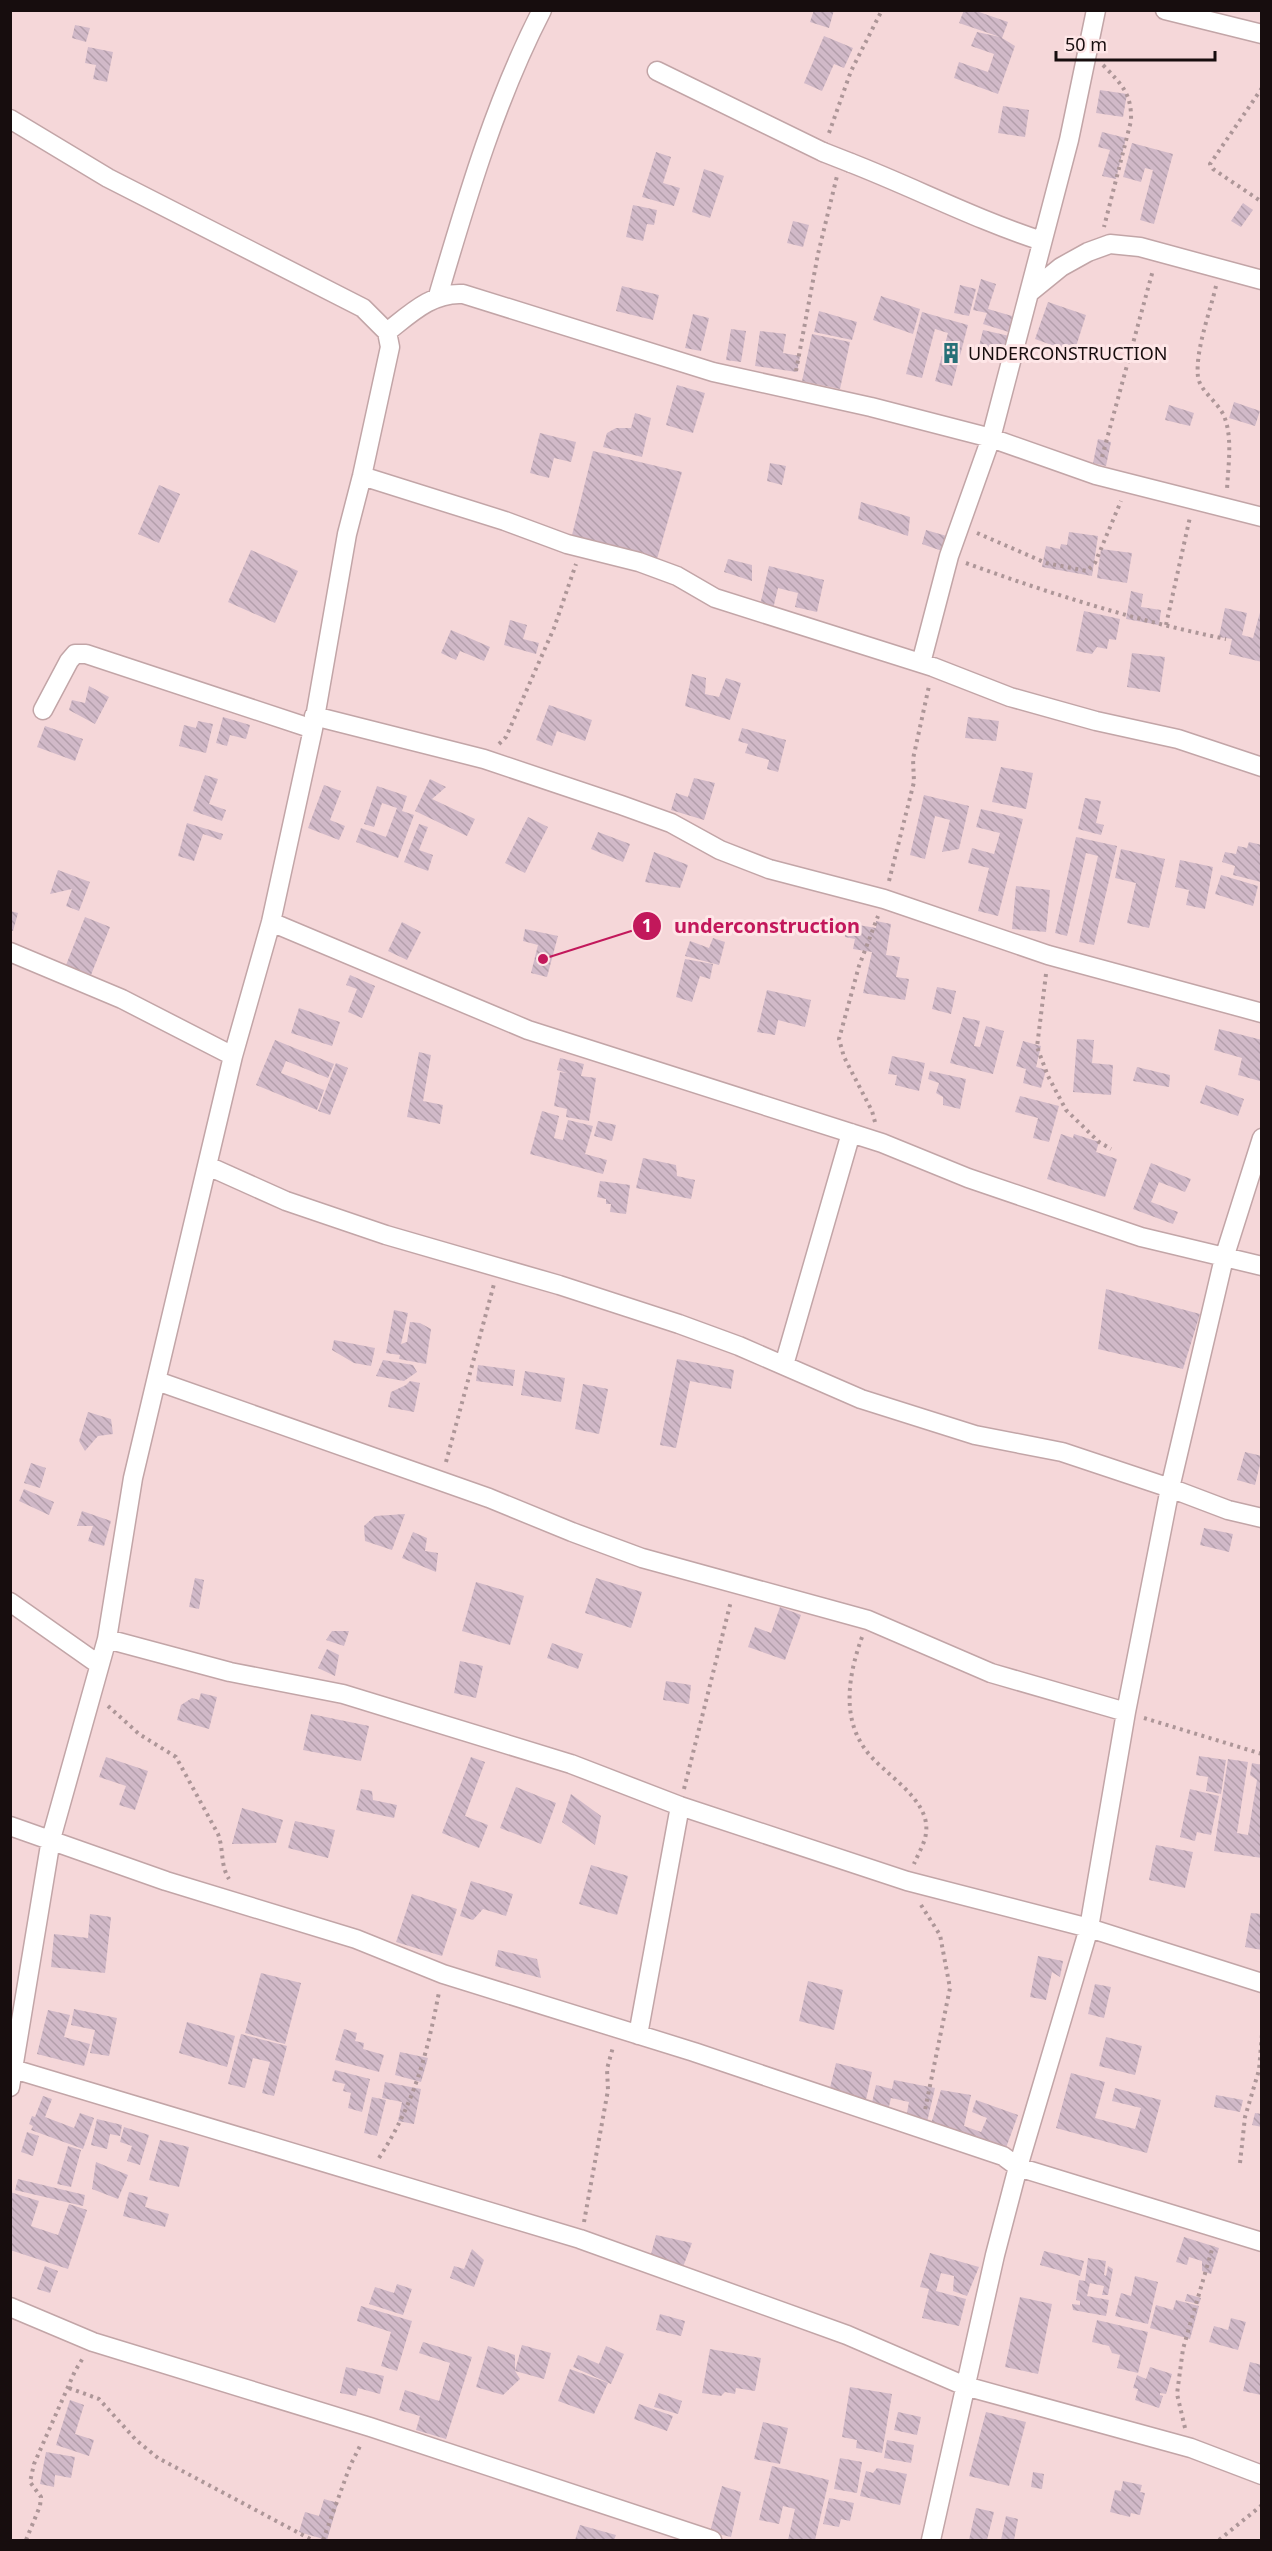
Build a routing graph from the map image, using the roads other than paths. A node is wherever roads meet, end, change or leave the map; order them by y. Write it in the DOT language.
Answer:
graph roads {
  1 [pos="542,10"];
  2 [pos="1096,10"];
  3 [pos="1165,10"];
  4 [pos="1262,34"];
  5 [pos="657,71"];
  6 [pos="10,120"];
  7 [pos="1042,241"];
  8 [pos="1262,280"];
  9 [pos="1029,293"];
  10 [pos="438,296"];
  11 [pos="387,332"];
  12 [pos="991,438"];
  13 [pos="362,476"];
  14 [pos="1262,517"];
  15 [pos="927,665"];
  16 [pos="44,710"];
  17 [pos="314,722"];
  18 [pos="1262,767"];
  19 [pos="271,922"];
  20 [pos="10,952"];
  21 [pos="1262,1013"];
  22 [pos="233,1056"];
  23 [pos="850,1133"];
  24 [pos="1262,1137"];
  25 [pos="208,1166"];
  26 [pos="1224,1258"];
  27 [pos="1262,1266"];
  28 [pos="784,1365"];
  29 [pos="157,1381"];
  30 [pos="1170,1488"];
  31 [pos="1262,1518"];
  32 [pos="10,1602"];
  33 [pos="107,1639"];
  34 [pos="98,1664"];
  35 [pos="1126,1712"];
  36 [pos="680,1806"];
  37 [pos="10,1826"];
  38 [pos="51,1839"];
  39 [pos="1089,1928"];
  40 [pos="1262,1983"];
  41 [pos="638,2035"];
  42 [pos="13,2068"];
  43 [pos="10,2087"];
  44 [pos="1018,2167"];
  45 [pos="1262,2242"];
  46 [pos="10,2307"];
  47 [pos="965,2386"];
  48 [pos="1262,2475"];
  49 [pos="712,2541"];
  50 [pos="931,2541"];
  1 -- 10 [label="street"];
  2 -- 7 [label="street"];
  3 -- 4 [label="street"];
  5 -- 7 [label="street, bridge"];
  6 -- 11 [label="street"];
  7 -- 9 [label="street"];
  8 -- 9 [label="street"];
  9 -- 12 [label="street"];
  10 -- 11 [label="street"];
  10 -- 12 [label="street"];
  11 -- 13 [label="street"];
  12 -- 14 [label="street"];
  12 -- 15 [label="street"];
  13 -- 15 [label="street"];
  13 -- 17 [label="street"];
  15 -- 18 [label="street"];
  16 -- 17 [label="street"];
  17 -- 19 [label="street"];
  17 -- 21 [label="street"];
  19 -- 22 [label="street"];
  19 -- 23 [label="street"];
  20 -- 22 [label="street"];
  22 -- 25 [label="street"];
  23 -- 26 [label="street"];
  23 -- 28 [label="street"];
  24 -- 26 [label="street"];
  25 -- 28 [label="street"];
  25 -- 29 [label="street"];
  26 -- 27 [label="street"];
  26 -- 30 [label="street"];
  28 -- 30 [label="street"];
  29 -- 33 [label="street"];
  29 -- 35 [label="street"];
  30 -- 31 [label="street"];
  30 -- 35 [label="street"];
  32 -- 34 [label="street"];
  33 -- 34 [label="street"];
  33 -- 36 [label="street"];
  34 -- 38 [label="street"];
  35 -- 39 [label="street"];
  36 -- 39 [label="street"];
  36 -- 41 [label="street"];
  37 -- 38 [label="street"];
  38 -- 41 [label="street"];
  38 -- 42 [label="street"];
  39 -- 40 [label="street"];
  39 -- 44 [label="street"];
  41 -- 44 [label="street"];
  42 -- 43 [label="street"];
  42 -- 47 [label="street"];
  44 -- 45 [label="street"];
  44 -- 47 [label="street"];
  46 -- 49 [label="street"];
  47 -- 48 [label="street"];
  47 -- 50 [label="street"];
}
